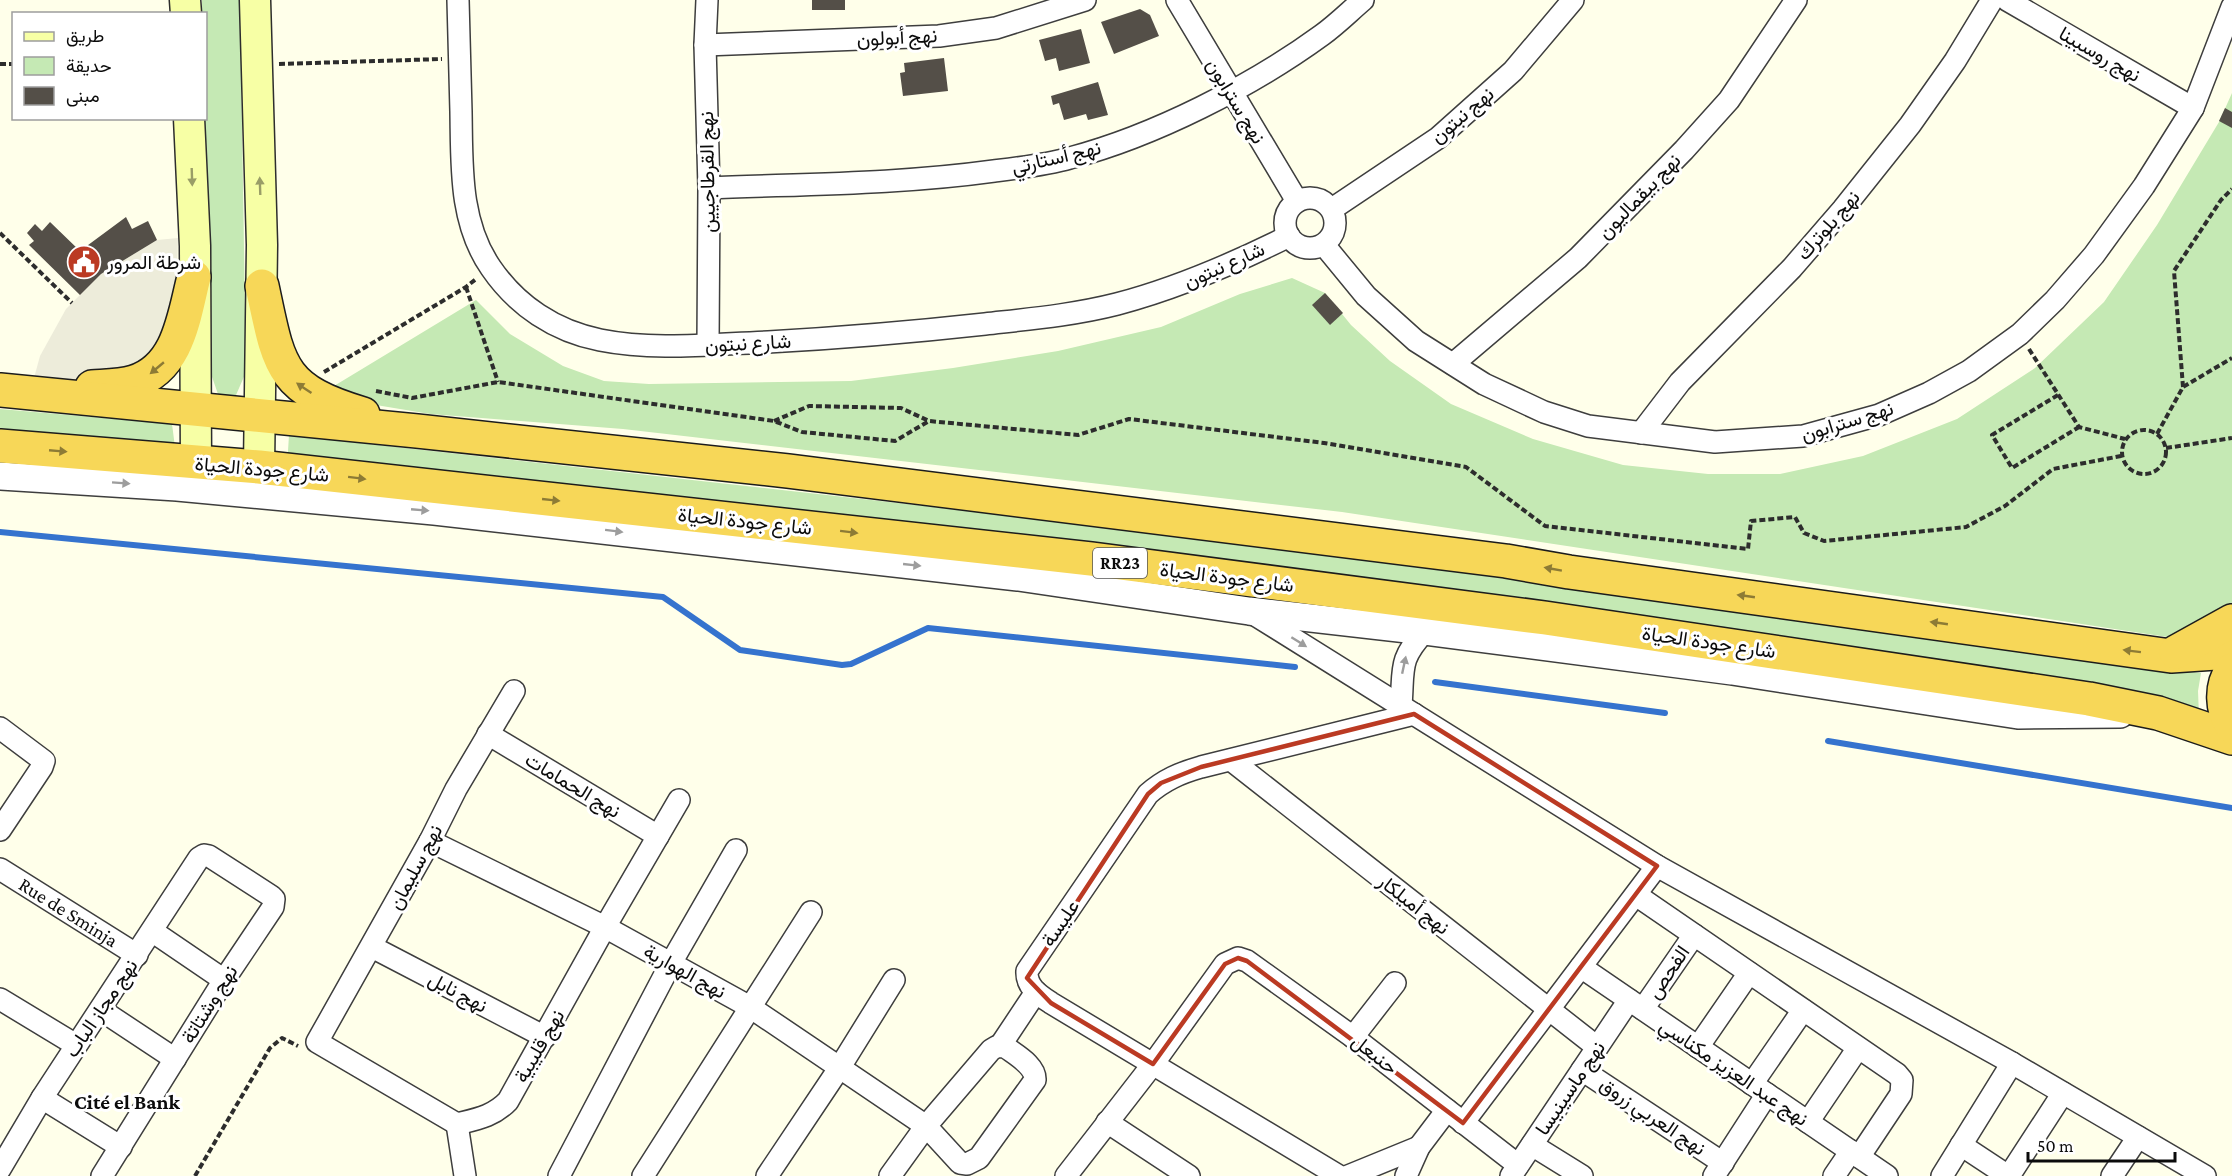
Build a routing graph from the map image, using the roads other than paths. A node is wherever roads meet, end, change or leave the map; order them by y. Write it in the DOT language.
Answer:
graph roads {
  1 [pos="255,0"];
  2 [pos="458,0"];
  3 [pos="707,0"];
  4 [pos="1085,0"];
  5 [pos="1177,0"];
  6 [pos="1363,0"];
  7 [pos="1796,0"];
  8 [pos="1992,0"];
  9 [pos="2007,0"];
  10 [pos="1567,2"];
  11 [pos="2232,7"];
  12 [pos="705,45"];
  13 [pos="1231,92"];
  14 [pos="2193,108"];
  15 [pos="189,120"];
  16 [pos="709,188"];
  17 [pos="1297,201"];
  18 [pos="1332,209"];
  19 [pos="1289,236"];
  20 [pos="1324,245"];
  21 [pos="194,277"];
  22 [pos="262,286"];
  23 [pos="708,345"];
  24 [pos="1453,364"];
  25 [pos="14,392"];
  26 [pos="196,410"];
  27 [pos="260,416"];
  28 [pos="417,430"];
  29 [pos="1641,433"];
  30 [pos="0,446"];
  31 [pos="196,463"];
  32 [pos="258,467"];
  33 [pos="0,476"];
  34 [pos="1249,611"];
  35 [pos="2232,621"];
  36 [pos="1425,631"];
  37 [pos="2232,652"];
  38 [pos="2170,656"];
  39 [pos="2232,669"];
  40 [pos="514,691"];
  41 [pos="1408,709"];
  42 [pos="2158,713"];
  43 [pos="2232,727"];
  44 [pos="0,728"];
  45 [pos="488,734"];
  46 [pos="2232,738"];
  47 [pos="1231,760"];
  48 [pos="679,800"];
  49 [pos="0,830"];
  50 [pos="658,836"];
  51 [pos="430,841"];
  52 [pos="736,849"];
  53 [pos="209,856"];
  54 [pos="1657,866"];
  55 [pos="0,869"];
  56 [pos="1636,895"];
  57 [pos="811,912"];
  58 [pos="605,927"];
  59 [pos="152,931"];
  60 [pos="1694,935"];
  61 [pos="372,946"];
  62 [pos="137,955"];
  63 [pos="671,963"];
  64 [pos="1581,967"];
  65 [pos="1749,973"];
  66 [pos="224,980"];
  67 [pos="894,980"];
  68 [pos="1395,983"];
  69 [pos="1036,992"];
  70 [pos="0,999"];
  71 [pos="1636,1005"];
  72 [pos="750,1007"];
  73 [pos="1549,1009"];
  74 [pos="101,1010"];
  75 [pos="1803,1010"];
  76 [pos="545,1037"];
  77 [pos="1353,1037"];
  78 [pos="76,1045"];
  79 [pos="999,1046"];
  80 [pos="1597,1047"];
  81 [pos="1698,1047"];
  82 [pos="1858,1048"];
  83 [pos="174,1059"];
  84 [pos="2012,1063"];
  85 [pos="1153,1064"];
  86 [pos="840,1067"];
  87 [pos="1582,1070"];
  88 [pos="1760,1089"];
  89 [pos="2063,1093"];
  90 [pos="42,1098"];
  91 [pos="1455,1117"];
  92 [pos="1107,1122"];
  93 [pos="1808,1122"];
  94 [pos="458,1124"];
  95 [pos="926,1126"];
  96 [pos="2138,1137"];
  97 [pos="1532,1145"];
  98 [pos="1961,1145"];
  99 [pos="121,1146"];
  100 [pos="1419,1147"];
  101 [pos="1855,1154"];
  102 [pos="0,1169"];
  103 [pos="1719,1169"];
  104 [pos="1514,1171"];
  105 [pos="2197,1174"];
  106 [pos="102,1176"];
  107 [pos="465,1176"];
  108 [pos="559,1176"];
  109 [pos="643,1176"];
  110 [pos="767,1176"];
  111 [pos="890,1176"];
  112 [pos="1066,1176"];
  113 [pos="1189,1176"];
  114 [pos="1339,1176"];
  115 [pos="1348,1176"];
  116 [pos="1406,1176"];
  117 [pos="1582,1176"];
  118 [pos="1834,1176"];
  119 [pos="1887,1176"];
  120 [pos="1942,1176"];
  121 [pos="2008,1176"];
  122 [pos="2112,1176"];
  22 -- 1 [label="main road, one-way"];
  2 -- 23 [label="street, شارع نبتون"];
  3 -- 12 [label="street, نهج القرطاجيين"];
  4 -- 12 [label="street, نهج أبولون"];
  5 -- 13 [label="street, نهج سترابون"];
  6 -- 13 [label="street, نهج أستارتي"];
  7 -- 24 [label="street, نهج بيقماليون"];
  8 -- 29 [label="street, نهج بلوترك"];
  9 -- 14 [label="street, نهج روسبينا"];
  10 -- 18 [label="street, نهج نبتون"];
  11 -- 14 [label="street, نهج سترابون"];
  12 -- 16 [label="street, نهج القرطاجيين"];
  13 -- 16 [label="street, نهج أستارتي"];
  13 -- 17 [label="street, نهج سترابون"];
  14 -- 29 [label="street, نهج سترابون"];
  15 -- 21 [label="main road, one-way"];
  16 -- 23 [label="street, نهج القرطاجيين"];
  17 -- 18 [label="street"];
  17 -- 19 [label="street"];
  18 -- 20 [label="street"];
  19 -- 20 [label="street"];
  19 -- 23 [label="street, شارع نبتون"];
  20 -- 24 [label="street, نهج سترابون"];
  21 -- 25 [label="highway, one-way"];
  21 -- 26 [label="main road"];
  22 -- 27 [label="main road"];
  28 -- 22 [label="highway, one-way"];
  24 -- 29 [label="street, نهج سترابون"];
  25 -- 26 [label="highway"];
  26 -- 27 [label="highway"];
  26 -- 31 [label="main road"];
  27 -- 28 [label="highway"];
  27 -- 32 [label="main road"];
  38 -- 28 [label="highway, one-way"];
  30 -- 31 [label="highway, شارع جودة الحياة / RR23, one-way"];
  31 -- 32 [label="highway, شارع جودة الحياة / RR23"];
  32 -- 42 [label="highway, شارع جودة الحياة / RR23, one-way"];
  33 -- 34 [label="street, one-way"];
  34 -- 36 [label="street"];
  34 -- 41 [label="street, one-way"];
  35 -- 38 [label="highway"];
  41 -- 36 [label="street, one-way"];
  36 -- 42 [label="street"];
  37 -- 38 [label="highway"];
  39 -- 43 [label="highway"];
  40 -- 45 [label="street, نهج سليمان"];
  41 -- 47 [label="street, عليسة"];
  41 -- 54 [label="street"];
  42 -- 46 [label="highway, شارع جودة الحياة / RR23"];
  44 -- 49 [label="street"];
  45 -- 50 [label="street, نهج الحمامات"];
  45 -- 51 [label="street, نهج سليمان"];
  47 -- 69 [label="street, عليسة"];
  47 -- 73 [label="street, نهج أميلكار"];
  48 -- 50 [label="street, نهج قليبية"];
  50 -- 58 [label="street, نهج قليبية"];
  51 -- 58 [label="street, نهج الهوارية"];
  51 -- 61 [label="street, نهج سليمان"];
  52 -- 63 [label="street"];
  53 -- 59 [label="street, نهج مجاز الباب"];
  53 -- 66 [label="street, نهج وشتاتة"];
  54 -- 56 [label="street"];
  54 -- 84 [label="street"];
  55 -- 62 [label="street, Rue de Sminja"];
  56 -- 60 [label="street"];
  56 -- 64 [label="street"];
  57 -- 72 [label="street"];
  58 -- 63 [label="street, نهج الهوارية"];
  58 -- 76 [label="street, نهج قليبية"];
  59 -- 62 [label="street, نهج مجاز الباب"];
  59 -- 66 [label="street"];
  60 -- 65 [label="street"];
  60 -- 71 [label="street, الفحص"];
  61 -- 76 [label="street, نهج نابل"];
  61 -- 94 [label="street, نهج سليمان"];
  62 -- 74 [label="street, نهج مجاز الباب"];
  63 -- 72 [label="street, نهج الهوارية"];
  63 -- 108 [label="street"];
  64 -- 71 [label="street, نهج عبد العزيز مكناسي"];
  64 -- 73 [label="street"];
  65 -- 75 [label="street"];
  65 -- 81 [label="street"];
  66 -- 83 [label="street, نهج وشتاتة"];
  67 -- 86 [label="street"];
  68 -- 77 [label="street"];
  69 -- 79 [label="street"];
  69 -- 85 [label="street"];
  70 -- 78 [label="street"];
  71 -- 80 [label="street, نهج ماسينيسا"];
  71 -- 81 [label="street, نهج عبد العزيز مكناسي"];
  72 -- 86 [label="street, نهج الهوارية"];
  72 -- 109 [label="street"];
  73 -- 80 [label="street, نهج أميلكار"];
  73 -- 91 [label="street"];
  74 -- 78 [label="street, نهج مجاز الباب"];
  74 -- 83 [label="street"];
  75 -- 82 [label="street"];
  75 -- 88 [label="street"];
  76 -- 94 [label="street, نهج قليبية"];
  77 -- 85 [label="street, حنبعل"];
  77 -- 91 [label="street, حنبعل"];
  78 -- 90 [label="street, نهج مجاز الباب"];
  79 -- 95 [label="street"];
  79 -- 95 [label="street, نهج الهوارية"];
  80 -- 87 [label="street, نهج ماسينيسا"];
  81 -- 88 [label="street, نهج عبد العزيز مكناسي"];
  82 -- 93 [label="street"];
  82 -- 101 [label="street"];
  83 -- 99 [label="street, نهج وشتاتة"];
  84 -- 89 [label="street"];
  84 -- 98 [label="street"];
  85 -- 92 [label="street"];
  85 -- 114 [label="street"];
  86 -- 95 [label="street, نهج الهوارية"];
  86 -- 110 [label="street"];
  87 -- 97 [label="street, نهج ماسينيسا"];
  87 -- 103 [label="street, نهج العربي زروق"];
  88 -- 93 [label="street, نهج عبد العزيز مكناسي"];
  88 -- 103 [label="street"];
  89 -- 96 [label="street"];
  89 -- 121 [label="street"];
  90 -- 99 [label="street"];
  90 -- 102 [label="street, نهج مجاز الباب"];
  91 -- 100 [label="street"];
  91 -- 104 [label="street, حنبعل"];
  92 -- 112 [label="street"];
  92 -- 113 [label="street"];
  93 -- 101 [label="street, نهج عبد العزيز مكناسي"];
  94 -- 107 [label="street"];
  95 -- 111 [label="street"];
  96 -- 105 [label="street"];
  96 -- 122 [label="street"];
  97 -- 104 [label="street, نهج ماسينيسا"];
  97 -- 117 [label="street"];
  98 -- 120 [label="street"];
  98 -- 121 [label="street"];
  99 -- 106 [label="street, نهج وشتاتة"];
  100 -- 115 [label="street"];
  100 -- 116 [label="street"];
  101 -- 118 [label="street"];
  101 -- 119 [label="street, نهج عبد العزيز مكناسي"];
}
